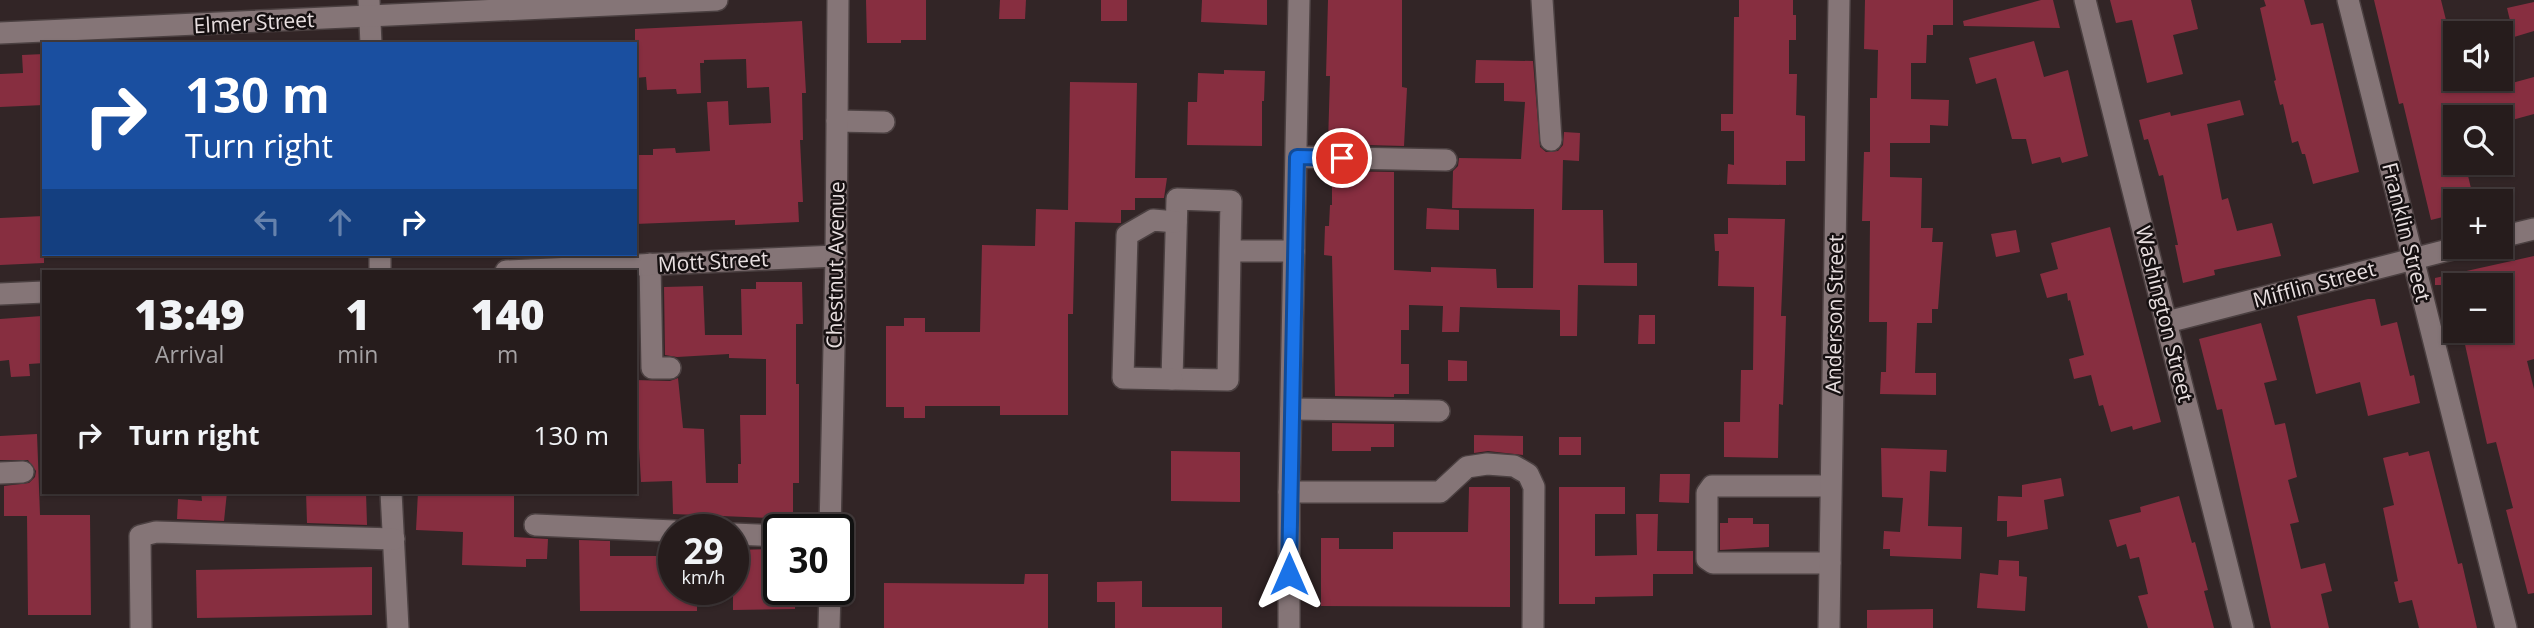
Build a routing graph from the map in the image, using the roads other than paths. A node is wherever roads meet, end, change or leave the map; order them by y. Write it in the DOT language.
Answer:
graph roads {
  1 [pos="717,0"];
  2 [pos="838,0"];
  3 [pos="1299,0"];
  4 [pos="1542,0"];
  5 [pos="1839,0"];
  6 [pos="2085,0"];
  7 [pos="2348,0"];
  8 [pos="370,8"];
  9 [pos="0,33"];
  10 [pos="371,42"];
  11 [pos="837,121"];
  12 [pos="884,122"];
  13 [pos="1551,141"];
  14 [pos="1297,157"];
  15 [pos="1446,160"];
  16 [pos="1176,222"];
  17 [pos="2534,229"];
  18 [pos="2513,234"];
  19 [pos="1230,251"];
  20 [pos="1294,251"];
  21 [pos="2443,251"];
  22 [pos="836,256"];
  23 [pos="2414,258"];
  24 [pos="650,264"];
  25 [pos="527,270"];
  26 [pos="42,292"];
  27 [pos="0,294"];
  28 [pos="2167,322"];
  29 [pos="670,368"];
  30 [pos="1172,379"];
  31 [pos="1291,409"];
  32 [pos="1439,411"];
  33 [pos="23,472"];
  34 [pos="0,473"];
  35 [pos="1830,486"];
  36 [pos="1289,492"];
  37 [pos="391,494"];
  38 [pos="830,514"];
  39 [pos="535,525"];
  40 [pos="658,530"];
  41 [pos="394,539"];
  42 [pos="1830,563"];
  43 [pos="830,605"];
  44 [pos="141,628"];
  45 [pos="398,628"];
  46 [pos="829,628"];
  47 [pos="1289,628"];
  48 [pos="1533,628"];
  49 [pos="1829,628"];
  50 [pos="2243,628"];
  51 [pos="2506,628"];
  1 -- 8 [label="street, Elmer Street"];
  2 -- 11 [label="street, Chestnut Avenue"];
  3 -- 14 [label="street"];
  4 -- 13 [label="street"];
  5 -- 35 [label="street, Anderson Street"];
  6 -- 28 [label="street, Washington Street"];
  7 -- 23 [label="street, Franklin Street"];
  8 -- 9 [label="street, Elmer Street"];
  8 -- 10 [label="street"];
  11 -- 12 [label="street"];
  11 -- 22 [label="street, Chestnut Avenue"];
  14 -- 15 [label="street"];
  14 -- 20 [label="street"];
  16 -- 19 [label="street"];
  16 -- 30 [label="street"];
  16 -- 30 [label="street"];
  17 -- 18 [label="street"];
  19 -- 20 [label="street"];
  19 -- 30 [label="street"];
  20 -- 31 [label="street"];
  21 -- 23 [label="street, Mifflin Street"];
  22 -- 24 [label="street, Mott Street"];
  22 -- 38 [label="street, Chestnut Avenue"];
  23 -- 28 [label="street, Mifflin Street"];
  23 -- 51 [label="street, Franklin Street"];
  24 -- 25 [label="street, Mott Street"];
  24 -- 29 [label="street"];
  26 -- 27 [label="street"];
  28 -- 50 [label="street, Washington Street"];
  31 -- 32 [label="street"];
  31 -- 36 [label="street"];
  33 -- 34 [label="street"];
  35 -- 42 [label="street, Anderson Street"];
  35 -- 42 [label="street"];
  36 -- 47 [label="street"];
  36 -- 48 [label="street"];
  37 -- 41 [label="street"];
  39 -- 40 [label="street"];
  41 -- 44 [label="street"];
  41 -- 45 [label="street"];
  42 -- 49 [label="street, Anderson Street"];
  43 -- 46 [label="street"];
}
